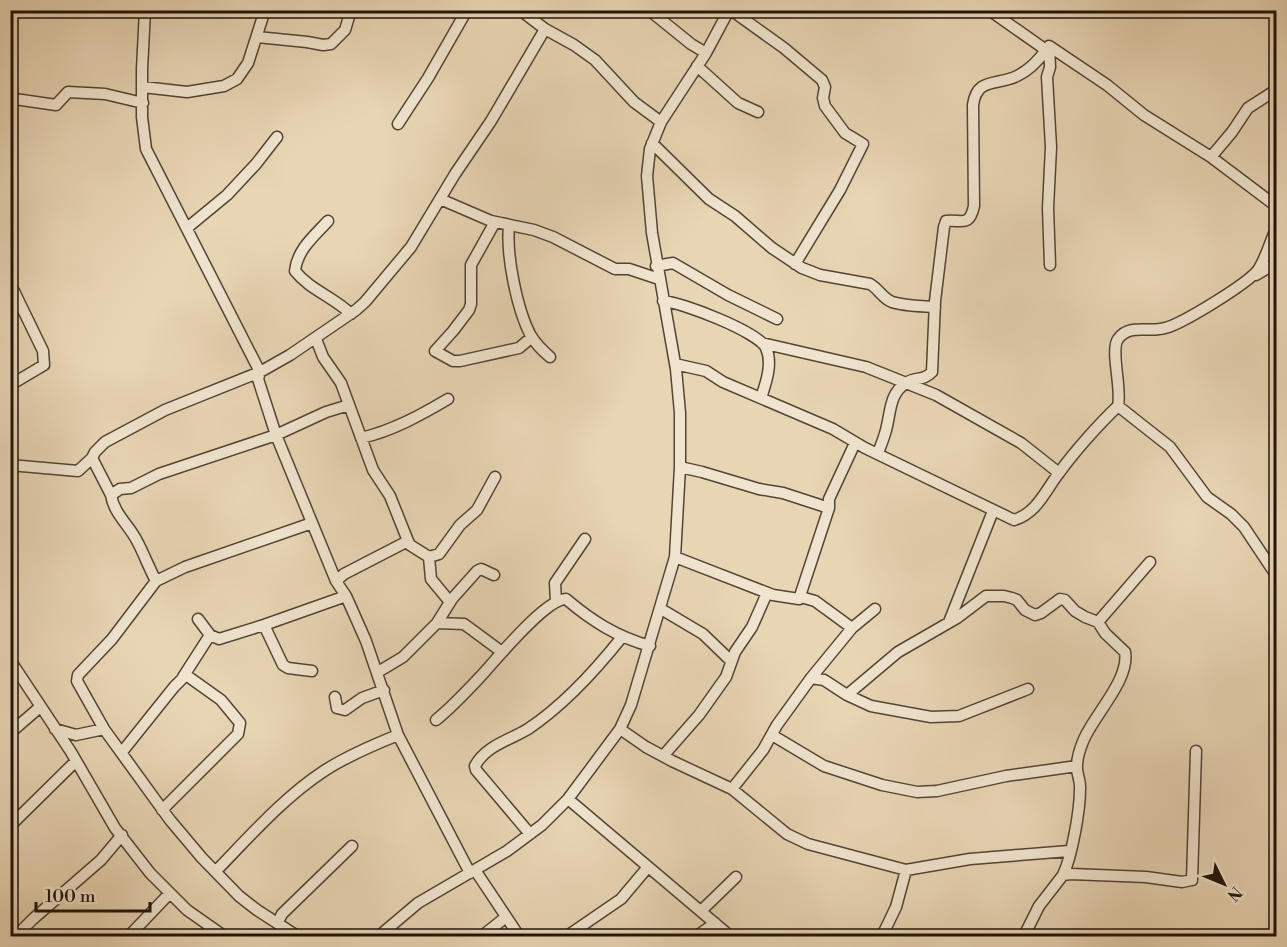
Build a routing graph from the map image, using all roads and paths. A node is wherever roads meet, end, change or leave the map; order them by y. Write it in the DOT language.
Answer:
graph roads {
  1 [pos="146,10"];
  2 [pos="265,10"];
  3 [pos="351,10"];
  4 [pos="467,10"];
  5 [pos="520,10"];
  6 [pos="649,10"];
  7 [pos="730,10"];
  8 [pos="989,10"];
  9 [pos="545,29"];
  10 [pos="257,37"];
  11 [pos="1048,48"];
  12 [pos="706,53"];
  13 [pos="697,66"];
  14 [pos="142,87"];
  15 [pos="1276,90"];
  16 [pos="10,93"];
  17 [pos="143,103"];
  18 [pos="758,112"];
  19 [pos="661,122"];
  20 [pos="398,124"];
  21 [pos="277,137"];
  22 [pos="652,143"];
  23 [pos="1211,158"];
  24 [pos="440,199"];
  25 [pos="1276,206"];
  26 [pos="328,221"];
  27 [pos="495,222"];
  28 [pos="509,226"];
  29 [pos="187,228"];
  30 [pos="1276,229"];
  31 [pos="1276,263"];
  32 [pos="795,264"];
  33 [pos="1050,265"];
  34 [pos="656,266"];
  35 [pos="1252,276"];
  36 [pos="659,279"];
  37 [pos="10,283"];
  38 [pos="663,301"];
  39 [pos="935,307"];
  40 [pos="351,314"];
  41 [pos="777,318"];
  42 [pos="531,337"];
  43 [pos="316,339"];
  44 [pos="762,343"];
  45 [pos="550,357"];
  46 [pos="675,364"];
  47 [pos="255,375"];
  48 [pos="905,383"];
  49 [pos="11,385"];
  50 [pos="761,398"];
  51 [pos="448,399"];
  52 [pos="349,405"];
  53 [pos="1118,406"];
  54 [pos="276,435"];
  55 [pos="361,438"];
  56 [pos="855,443"];
  57 [pos="878,453"];
  58 [pos="92,458"];
  59 [pos="10,465"];
  60 [pos="680,467"];
  61 [pos="1059,473"];
  62 [pos="495,477"];
  63 [pos="111,495"];
  64 [pos="829,508"];
  65 [pos="993,511"];
  66 [pos="312,524"];
  67 [pos="585,539"];
  68 [pos="408,541"];
  69 [pos="429,557"];
  70 [pos="675,557"];
  71 [pos="1150,562"];
  72 [pos="494,575"];
  73 [pos="1276,575"];
  74 [pos="156,581"];
  75 [pos="336,582"];
  76 [pos="767,592"];
  77 [pos="346,596"];
  78 [pos="801,597"];
  79 [pos="556,601"];
  80 [pos="448,606"];
  81 [pos="661,609"];
  82 [pos="875,609"];
  83 [pos="198,619"];
  84 [pos="950,622"];
  85 [pos="1098,622"];
  86 [pos="438,623"];
  87 [pos="450,623"];
  88 [pos="264,625"];
  89 [pos="852,628"];
  90 [pos="210,635"];
  91 [pos="622,637"];
  92 [pos="650,646"];
  93 [pos="502,652"];
  94 [pos="10,660"];
  95 [pos="732,661"];
  96 [pos="312,671"];
  97 [pos="378,672"];
  98 [pos="183,677"];
  99 [pos="811,678"];
  100 [pos="1028,689"];
  101 [pos="384,690"];
  102 [pos="847,695"];
  103 [pos="335,697"];
  104 [pos="40,707"];
  105 [pos="436,720"];
  106 [pos="55,729"];
  107 [pos="104,729"];
  108 [pos="620,729"];
  109 [pos="10,732"];
  110 [pos="76,735"];
  111 [pos="398,735"];
  112 [pos="772,735"];
  113 [pos="69,750"];
  114 [pos="1196,751"];
  115 [pos="122,752"];
  116 [pos="663,756"];
  117 [pos="76,761"];
  118 [pos="1077,766"];
  119 [pos="732,789"];
  120 [pos="568,799"];
  121 [pos="162,810"];
  122 [pos="10,826"];
  123 [pos="530,834"];
  124 [pos="122,835"];
  125 [pos="352,846"];
  126 [pos="1069,851"];
  127 [pos="648,867"];
  128 [pos="216,870"];
  129 [pos="906,870"];
  130 [pos="472,871"];
  131 [pos="1063,875"];
  132 [pos="736,876"];
  133 [pos="170,894"];
  134 [pos="701,911"];
  135 [pos="506,917"];
  136 [pos="278,922"];
  137 [pos="715,923"];
  138 [pos="385,934"];
  139 [pos="16,936"];
  140 [pos="129,936"];
  141 [pos="224,936"];
  142 [pos="297,936"];
  143 [pos="482,936"];
  144 [pos="519,936"];
  145 [pos="567,936"];
  146 [pos="697,936"];
  147 [pos="730,936"];
  148 [pos="882,936"];
  149 [pos="1024,936"];
  1 -- 14 [label="street"];
  2 -- 10 [label="street"];
  3 -- 10 [label="street"];
  4 -- 20 [label="street"];
  5 -- 9 [label="street"];
  6 -- 12 [label="street"];
  7 -- 12 [label="street"];
  7 -- 32 [label="street"];
  8 -- 11 [label="street"];
  9 -- 19 [label="street"];
  9 -- 24 [label="street"];
  10 -- 14 [label="street"];
  11 -- 23 [label="street"];
  11 -- 33 [label="street"];
  11 -- 39 [label="street"];
  12 -- 13 [label="street"];
  13 -- 18 [label="street"];
  13 -- 19 [label="street"];
  14 -- 17 [label="street"];
  15 -- 23 [label="street"];
  16 -- 17 [label="street"];
  17 -- 29 [label="street"];
  19 -- 22 [label="street"];
  21 -- 29 [label="street"];
  22 -- 32 [label="street"];
  22 -- 34 [label="street"];
  23 -- 25 [label="street"];
  24 -- 27 [label="street"];
  24 -- 40 [label="street"];
  26 -- 40 [label="street"];
  27 -- 28 [label="street"];
  27 -- 42 [label="street"];
  28 -- 36 [label="street"];
  28 -- 42 [label="street"];
  29 -- 47 [label="street"];
  30 -- 35 [label="street"];
  31 -- 35 [label="street"];
  32 -- 39 [label="street"];
  34 -- 36 [label="street"];
  34 -- 41 [label="street"];
  35 -- 53 [label="street"];
  36 -- 38 [label="street"];
  37 -- 49 [label="street"];
  38 -- 44 [label="street"];
  38 -- 46 [label="street"];
  39 -- 48 [label="street"];
  40 -- 43 [label="street"];
  42 -- 45 [label="street"];
  43 -- 47 [label="street"];
  43 -- 52 [label="street"];
  44 -- 48 [label="street"];
  44 -- 50 [label="street"];
  46 -- 50 [label="street"];
  46 -- 60 [label="street"];
  47 -- 54 [label="street"];
  47 -- 58 [label="street"];
  48 -- 57 [label="street"];
  48 -- 61 [label="street"];
  50 -- 56 [label="street"];
  51 -- 55 [label="street"];
  52 -- 54 [label="street"];
  52 -- 55 [label="street"];
  53 -- 61 [label="street"];
  53 -- 73 [label="street"];
  54 -- 63 [label="street"];
  54 -- 66 [label="street"];
  55 -- 68 [label="street"];
  56 -- 57 [label="street"];
  56 -- 64 [label="street"];
  57 -- 65 [label="street"];
  58 -- 59 [label="street"];
  58 -- 63 [label="street"];
  60 -- 64 [label="street"];
  60 -- 70 [label="street"];
  61 -- 65 [label="street"];
  62 -- 69 [label="street"];
  63 -- 74 [label="street"];
  64 -- 78 [label="street"];
  65 -- 84 [label="street"];
  66 -- 74 [label="street"];
  66 -- 75 [label="street"];
  67 -- 79 [label="street"];
  68 -- 69 [label="street"];
  68 -- 75 [label="street"];
  69 -- 80 [label="street"];
  70 -- 76 [label="street"];
  70 -- 81 [label="street"];
  71 -- 85 [label="street"];
  72 -- 80 [label="street"];
  74 -- 107 [label="street"];
  75 -- 77 [label="street"];
  76 -- 78 [label="street"];
  76 -- 95 [label="street"];
  77 -- 88 [label="street"];
  77 -- 97 [label="street"];
  78 -- 89 [label="street"];
  79 -- 91 [label="street"];
  79 -- 93 [label="street"];
  80 -- 86 [label="street"];
  80 -- 87 [label="street"];
  81 -- 92 [label="street"];
  81 -- 95 [label="street"];
  82 -- 89 [label="street"];
  83 -- 90 [label="street"];
  84 -- 85 [label="street"];
  84 -- 102 [label="street"];
  85 -- 118 [label="street"];
  86 -- 87 [label="street"];
  86 -- 97 [label="street"];
  87 -- 93 [label="street"];
  88 -- 90 [label="street"];
  88 -- 96 [label="street"];
  89 -- 99 [label="street"];
  90 -- 98 [label="street"];
  91 -- 92 [label="street"];
  91 -- 123 [label="street"];
  92 -- 108 [label="street"];
  93 -- 105 [label="street"];
  94 -- 104 [label="street"];
  95 -- 116 [label="street"];
  97 -- 101 [label="street"];
  98 -- 115 [label="street"];
  98 -- 121 [label="street"];
  99 -- 102 [label="street"];
  99 -- 112 [label="street"];
  100 -- 102 [label="street"];
  101 -- 103 [label="street"];
  101 -- 111 [label="street"];
  104 -- 106 [label="street"];
  104 -- 109 [label="street"];
  106 -- 110 [label="street"];
  106 -- 113 [label="street"];
  107 -- 110 [label="street"];
  107 -- 115 [label="street"];
  108 -- 116 [label="street"];
  108 -- 120 [label="street"];
  110 -- 113 [label="street"];
  111 -- 128 [label="street"];
  111 -- 130 [label="street"];
  112 -- 118 [label="street"];
  112 -- 119 [label="street"];
  113 -- 117 [label="street"];
  114 -- 131 [label="street"];
  115 -- 121 [label="street"];
  116 -- 119 [label="street"];
  117 -- 122 [label="street"];
  117 -- 124 [label="street"];
  118 -- 126 [label="street"];
  119 -- 129 [label="street"];
  120 -- 123 [label="street"];
  120 -- 127 [label="street"];
  121 -- 128 [label="street"];
  123 -- 130 [label="street"];
  124 -- 133 [label="street"];
  124 -- 139 [label="street"];
  125 -- 136 [label="street"];
  126 -- 129 [label="street"];
  126 -- 131 [label="street"];
  127 -- 134 [label="street"];
  127 -- 145 [label="street"];
  128 -- 136 [label="street"];
  129 -- 148 [label="street"];
  130 -- 135 [label="street"];
  130 -- 138 [label="street"];
  131 -- 149 [label="street"];
  132 -- 134 [label="street"];
  133 -- 140 [label="street"];
  133 -- 141 [label="street"];
  134 -- 137 [label="street"];
  135 -- 143 [label="street"];
  135 -- 144 [label="street"];
  136 -- 142 [label="street"];
  137 -- 146 [label="street"];
  137 -- 147 [label="street"];
}
